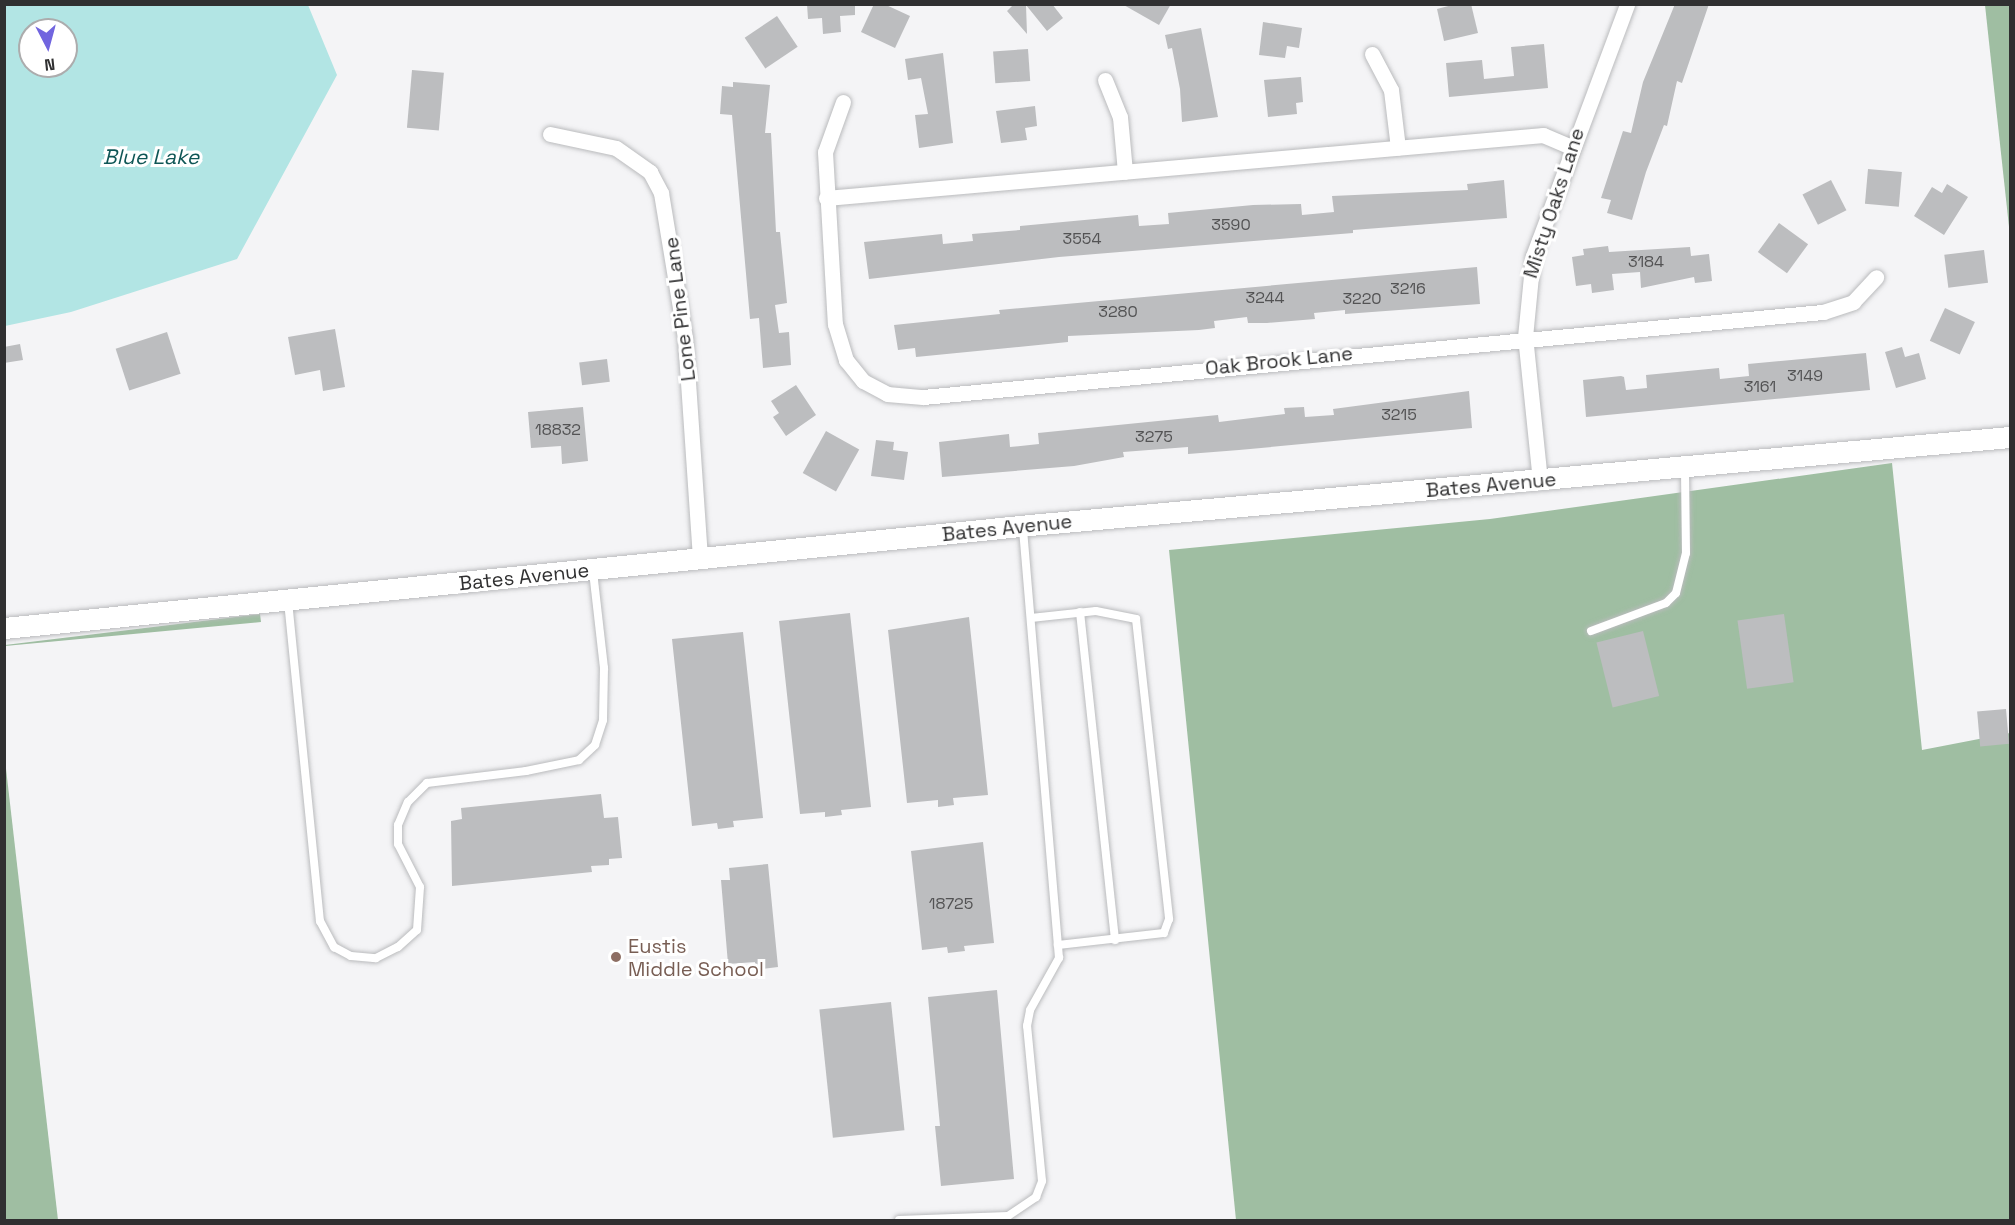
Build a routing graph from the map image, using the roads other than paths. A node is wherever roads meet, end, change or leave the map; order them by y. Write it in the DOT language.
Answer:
graph roads {
  1 [pos="1627,4"];
  2 [pos="1372,54"];
  3 [pos="1105,80"];
  4 [pos="843,102"];
  5 [pos="550,134"];
  6 [pos="1571,147"];
  7 [pos="1398,148"];
  8 [pos="1125,172"];
  9 [pos="826,198"];
  10 [pos="1876,277"];
  11 [pos="1525,337"];
  12 [pos="2010,437"];
  13 [pos="1685,468"];
  14 [pos="1540,481"];
  15 [pos="1022,526"];
  16 [pos="700,559"];
  17 [pos="593,570"];
  18 [pos="288,601"];
  19 [pos="1080,612"];
  20 [pos="1031,618"];
  21 [pos="4,628"];
  22 [pos="1591,631"];
  23 [pos="1115,939"];
  24 [pos="1058,945"];
  25 [pos="899,1221"];
  1 -- 6 [label="street, Misty Oaks Lane"];
  2 -- 7 [label="street"];
  3 -- 8 [label="street"];
  4 -- 9 [label="street, Oak Brook Lane"];
  5 -- 16 [label="street, Lone Pine Lane"];
  6 -- 7 [label="street"];
  6 -- 11 [label="street, Misty Oaks Lane"];
  7 -- 8 [label="street"];
  8 -- 9 [label="street"];
  9 -- 11 [label="street, Oak Brook Lane"];
  10 -- 11 [label="street, Oak Brook Lane"];
  11 -- 14 [label="street, Misty Oaks Lane"];
  12 -- 13 [label="street, Bates Avenue"];
  13 -- 14 [label="street, Bates Avenue"];
  13 -- 22 [label="lane"];
  14 -- 15 [label="street, Bates Avenue"];
  15 -- 16 [label="street, Bates Avenue"];
  15 -- 20 [label="lane"];
  16 -- 17 [label="street, Bates Avenue"];
  17 -- 18 [label="street, Bates Avenue"];
  17 -- 18 [label="lane"];
  18 -- 21 [label="street, Bates Avenue"];
  19 -- 20 [label="lane"];
  19 -- 23 [label="lane"];
  19 -- 23 [label="lane"];
  20 -- 24 [label="lane"];
  23 -- 24 [label="lane"];
  24 -- 25 [label="lane"];
}
